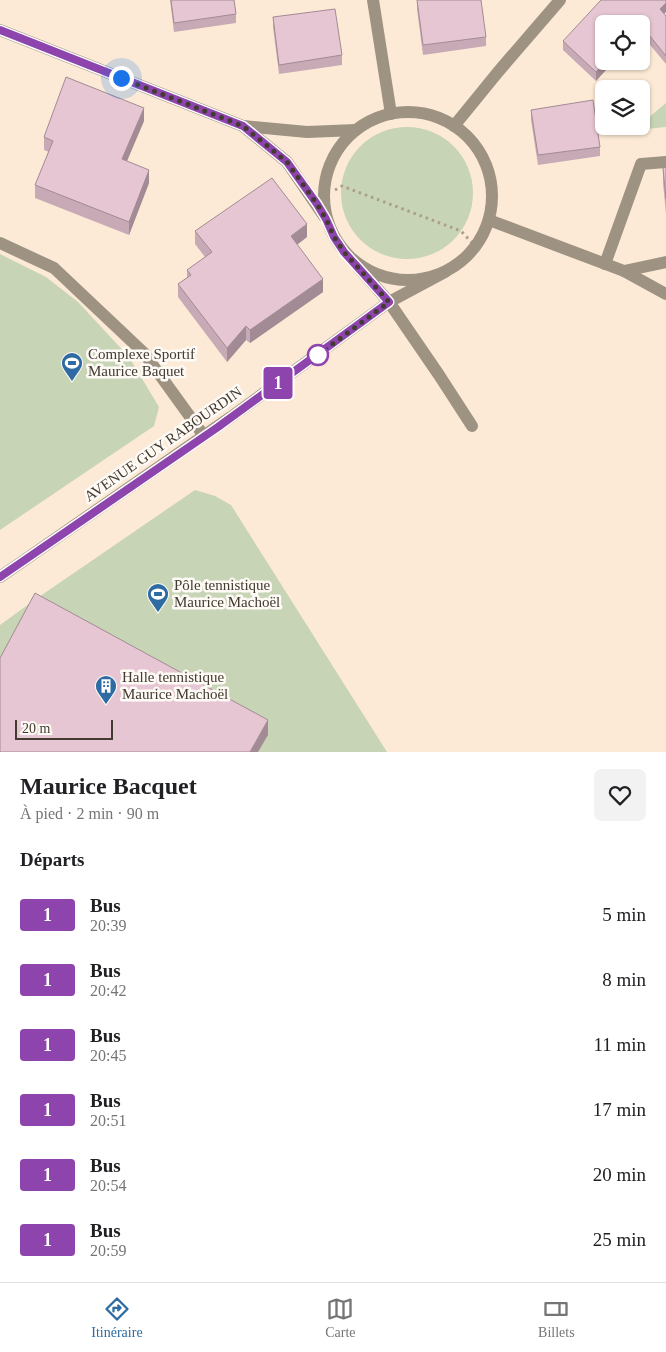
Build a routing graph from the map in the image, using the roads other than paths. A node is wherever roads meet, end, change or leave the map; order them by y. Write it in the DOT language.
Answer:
graph roads {
  1 [pos="373,0"];
  2 [pos="560,0"];
  3 [pos="0,30"];
  4 [pos="391,114"];
  5 [pos="243,126"];
  6 [pos="454,126"];
  7 [pos="356,130"];
  8 [pos="666,162"];
  9 [pos="326,219"];
  10 [pos="489,220"];
  11 [pos="0,243"];
  12 [pos="344,252"];
  13 [pos="666,262"];
  14 [pos="605,264"];
  15 [pos="624,271"];
  16 [pos="445,272"];
  17 [pos="666,294"];
  18 [pos="389,302"];
  19 [pos="472,426"];
  20 [pos="204,436"];
  21 [pos="0,577"];
  1 -- 4 [label="street"];
  2 -- 6 [label="street"];
  3 -- 5 [label="street"];
  4 -- 6 [label="street"];
  4 -- 7 [label="street"];
  5 -- 7 [label="street"];
  5 -- 9 [label="street"];
  6 -- 10 [label="street"];
  7 -- 9 [label="street"];
  8 -- 14 [label="street"];
  9 -- 12 [label="street"];
  10 -- 14 [label="street"];
  10 -- 16 [label="street"];
  11 -- 20 [label="street"];
  12 -- 16 [label="street"];
  12 -- 18 [label="street"];
  13 -- 15 [label="street"];
  14 -- 15 [label="street"];
  15 -- 17 [label="street"];
  16 -- 18 [label="street, AVENUE GUY RABOURDIN"];
  18 -- 19 [label="street"];
  18 -- 20 [label="street, AVENUE GUY RABOURDIN"];
  20 -- 21 [label="street, AVENUE GUY RABOURDIN"];
}
